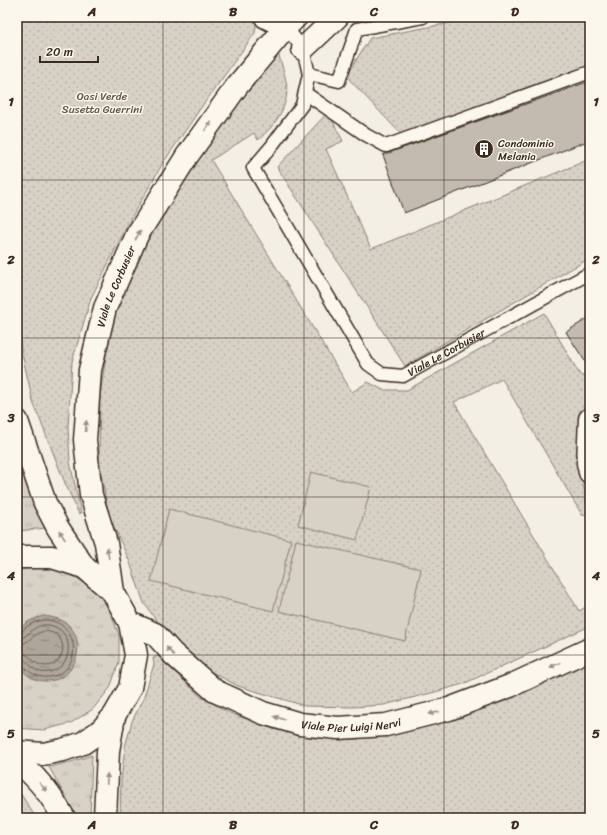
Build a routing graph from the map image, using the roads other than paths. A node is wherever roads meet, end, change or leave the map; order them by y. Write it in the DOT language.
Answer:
graph roads {
  1 [pos="266,17"];
  2 [pos="337,17"];
  3 [pos="423,17"];
  4 [pos="291,22"];
  5 [pos="303,49"];
  6 [pos="590,72"];
  7 [pos="309,74"];
  8 [pos="305,93"];
  9 [pos="590,273"];
  10 [pos="590,419"];
  11 [pos="17,421"];
  12 [pos="590,472"];
  13 [pos="17,557"];
  14 [pos="84,567"];
  15 [pos="114,592"];
  16 [pos="130,623"];
  17 [pos="590,649"];
  18 [pos="114,716"];
  19 [pos="17,752"];
  20 [pos="17,760"];
  21 [pos="64,818"];
  22 [pos="105,818"];
  1 -- 4 [label="street"];
  2 -- 5 [label="street"];
  3 -- 7 [label="lane"];
  4 -- 5 [label="lane, Viale Le Corbusier"];
  15 -- 4 [label="street, Viale Le Corbusier, one-way"];
  5 -- 7 [label="lane, Viale Le Corbusier"];
  6 -- 8 [label="lane"];
  7 -- 8 [label="lane, Viale Le Corbusier"];
  8 -- 9 [label="lane, Viale Le Corbusier"];
  10 -- 12 [label="street"];
  14 -- 11 [label="street, one-way"];
  13 -- 14 [label="street"];
  14 -- 15 [label="street"];
  15 -- 16 [label="street"];
  17 -- 16 [label="street, Viale Pier Luigi Nervi, one-way"];
  16 -- 18 [label="street"];
  18 -- 19 [label="street"];
  22 -- 18 [label="street, one-way"];
  20 -- 21 [label="street, one-way"];
}
